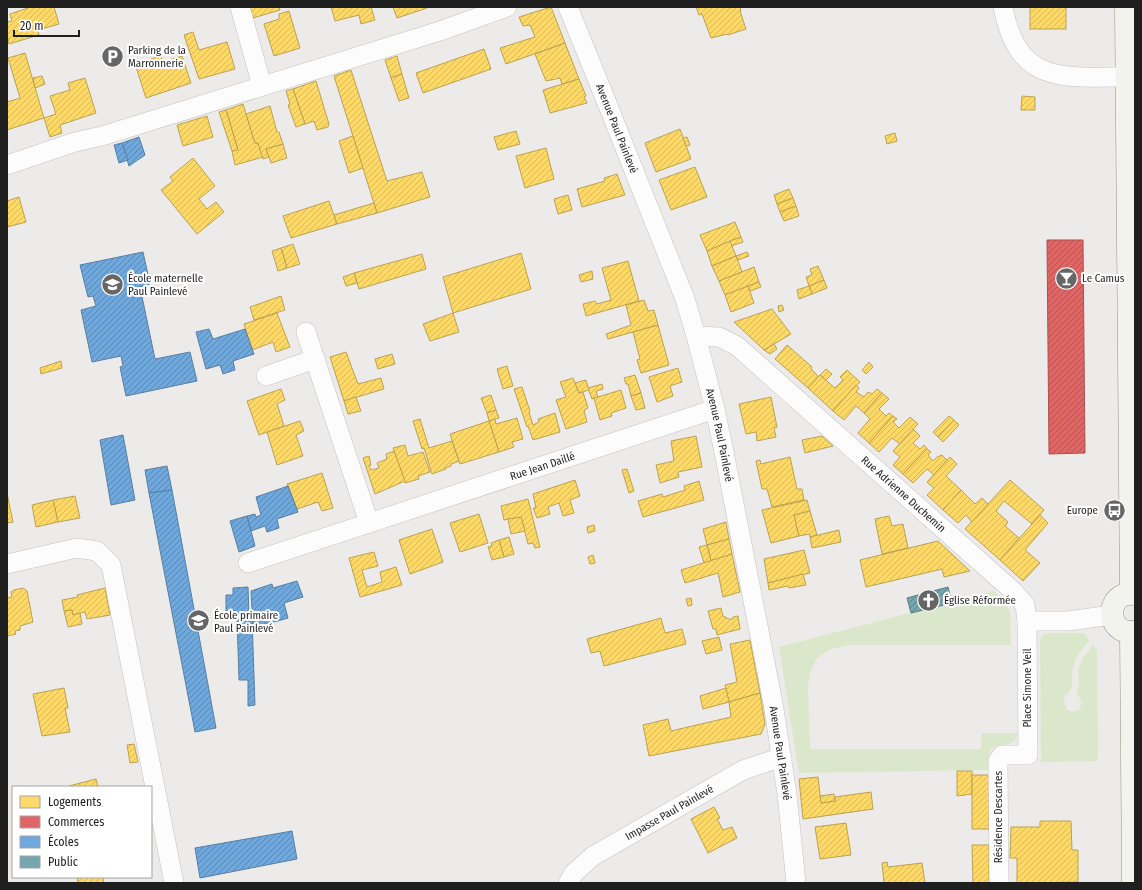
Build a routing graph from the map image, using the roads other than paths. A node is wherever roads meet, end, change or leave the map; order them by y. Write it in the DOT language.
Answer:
graph roads {
  1 [pos="240,7"];
  2 [pos="568,7"];
  3 [pos="1003,7"];
  4 [pos="1126,7"];
  5 [pos="505,8"];
  6 [pos="1127,77"];
  7 [pos="262,86"];
  8 [pos="7,165"];
  9 [pos="306,332"];
  10 [pos="696,336"];
  11 [pos="315,359"];
  12 [pos="266,376"];
  13 [pos="715,408"];
  14 [pos="369,523"];
  15 [pos="248,563"];
  16 [pos="7,564"];
  17 [pos="1133,594"];
  18 [pos="1112,615"];
  19 [pos="1027,621"];
  20 [pos="1133,632"];
  21 [pos="1028,755"];
  22 [pos="782,758"];
  23 [pos="174,883"];
  24 [pos="568,883"];
  25 [pos="796,883"];
  26 [pos="999,883"];
  27 [pos="1133,883"];
  1 -- 7 [label="street"];
  2 -- 10 [label="street, Avenue Paul Painlevé"];
  3 -- 6 [label="street"];
  4 -- 6 [label="main road"];
  5 -- 7 [label="street"];
  6 -- 17 [label="main road"];
  7 -- 8 [label="street"];
  9 -- 11 [label="street"];
  10 -- 13 [label="street, Avenue Paul Painlevé"];
  10 -- 19 [label="street, Rue Adrienne Duchemin"];
  11 -- 12 [label="street"];
  11 -- 14 [label="street"];
  13 -- 14 [label="street, Rue Jean Daillé"];
  13 -- 22 [label="street, Avenue Paul Painlevé"];
  14 -- 15 [label="street, Rue Jean Daillé"];
  16 -- 23 [label="street"];
  17 -- 18 [label="main road"];
  18 -- 19 [label="street"];
  18 -- 20 [label="main road"];
  19 -- 21 [label="street, Place Simone Veil"];
  20 -- 27 [label="main road"];
  21 -- 26 [label="street, Résidence Descartes"];
  22 -- 24 [label="street, Impasse Paul Painlevé"];
  22 -- 25 [label="street, Avenue Paul Painlevé"];
}
